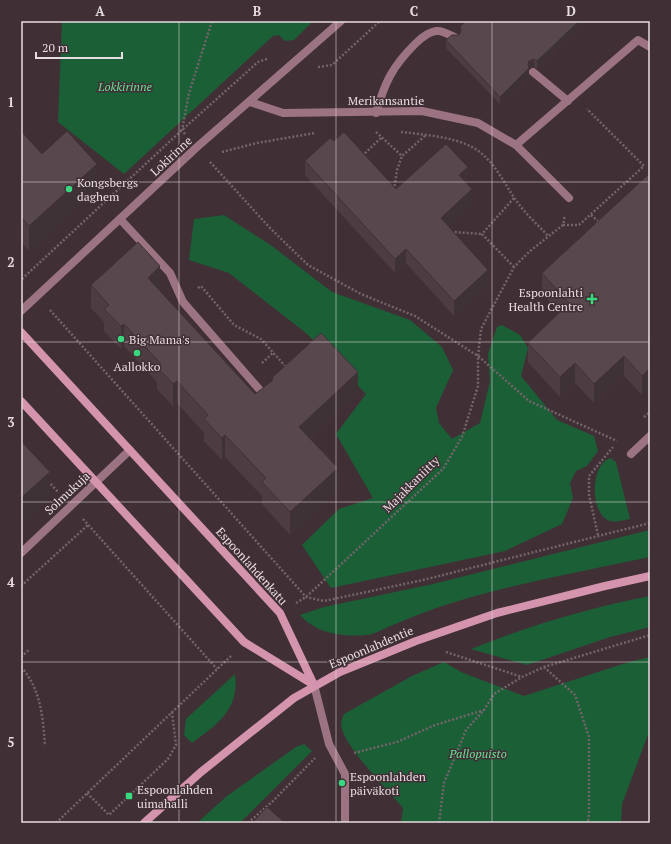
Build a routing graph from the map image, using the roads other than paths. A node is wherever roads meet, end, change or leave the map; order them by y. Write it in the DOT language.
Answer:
graph roads {
  1 [pos="341,21"];
  2 [pos="456,38"];
  3 [pos="650,47"];
  4 [pos="533,72"];
  5 [pos="571,98"];
  6 [pos="250,102"];
  7 [pos="376,113"];
  8 [pos="516,145"];
  9 [pos="569,198"];
  10 [pos="120,219"];
  11 [pos="21,311"];
  12 [pos="21,332"];
  13 [pos="268,399"];
  14 [pos="21,401"];
  15 [pos="650,436"];
  16 [pos="130,450"];
  17 [pos="630,454"];
  18 [pos="96,482"];
  19 [pos="21,553"];
  20 [pos="650,576"];
  21 [pos="314,685"];
  22 [pos="144,823"];
  23 [pos="345,823"];
  1 -- 6 [label="street, Lokirinne"];
  2 -- 7 [label="street"];
  3 -- 5 [label="street"];
  4 -- 5 [label="street"];
  5 -- 8 [label="street"];
  6 -- 7 [label="street, Merikansantie"];
  6 -- 10 [label="street, Lokirinne"];
  7 -- 8 [label="street, Merikansantie"];
  8 -- 9 [label="street, Merikansantie"];
  10 -- 11 [label="street, Lokirinne"];
  10 -- 13 [label="street"];
  12 -- 16 [label="main road, Espoonlahdenkatu"];
  14 -- 18 [label="main road"];
  15 -- 17 [label="street"];
  16 -- 18 [label="street, Solmukuja"];
  16 -- 21 [label="main road, Espoonlahdenkatu"];
  18 -- 19 [label="street, Solmukuja"];
  18 -- 21 [label="main road"];
  20 -- 21 [label="main road, Espoonlahdentie"];
  21 -- 22 [label="main road, Espoonlahdentie"];
  21 -- 23 [label="street"];
}
